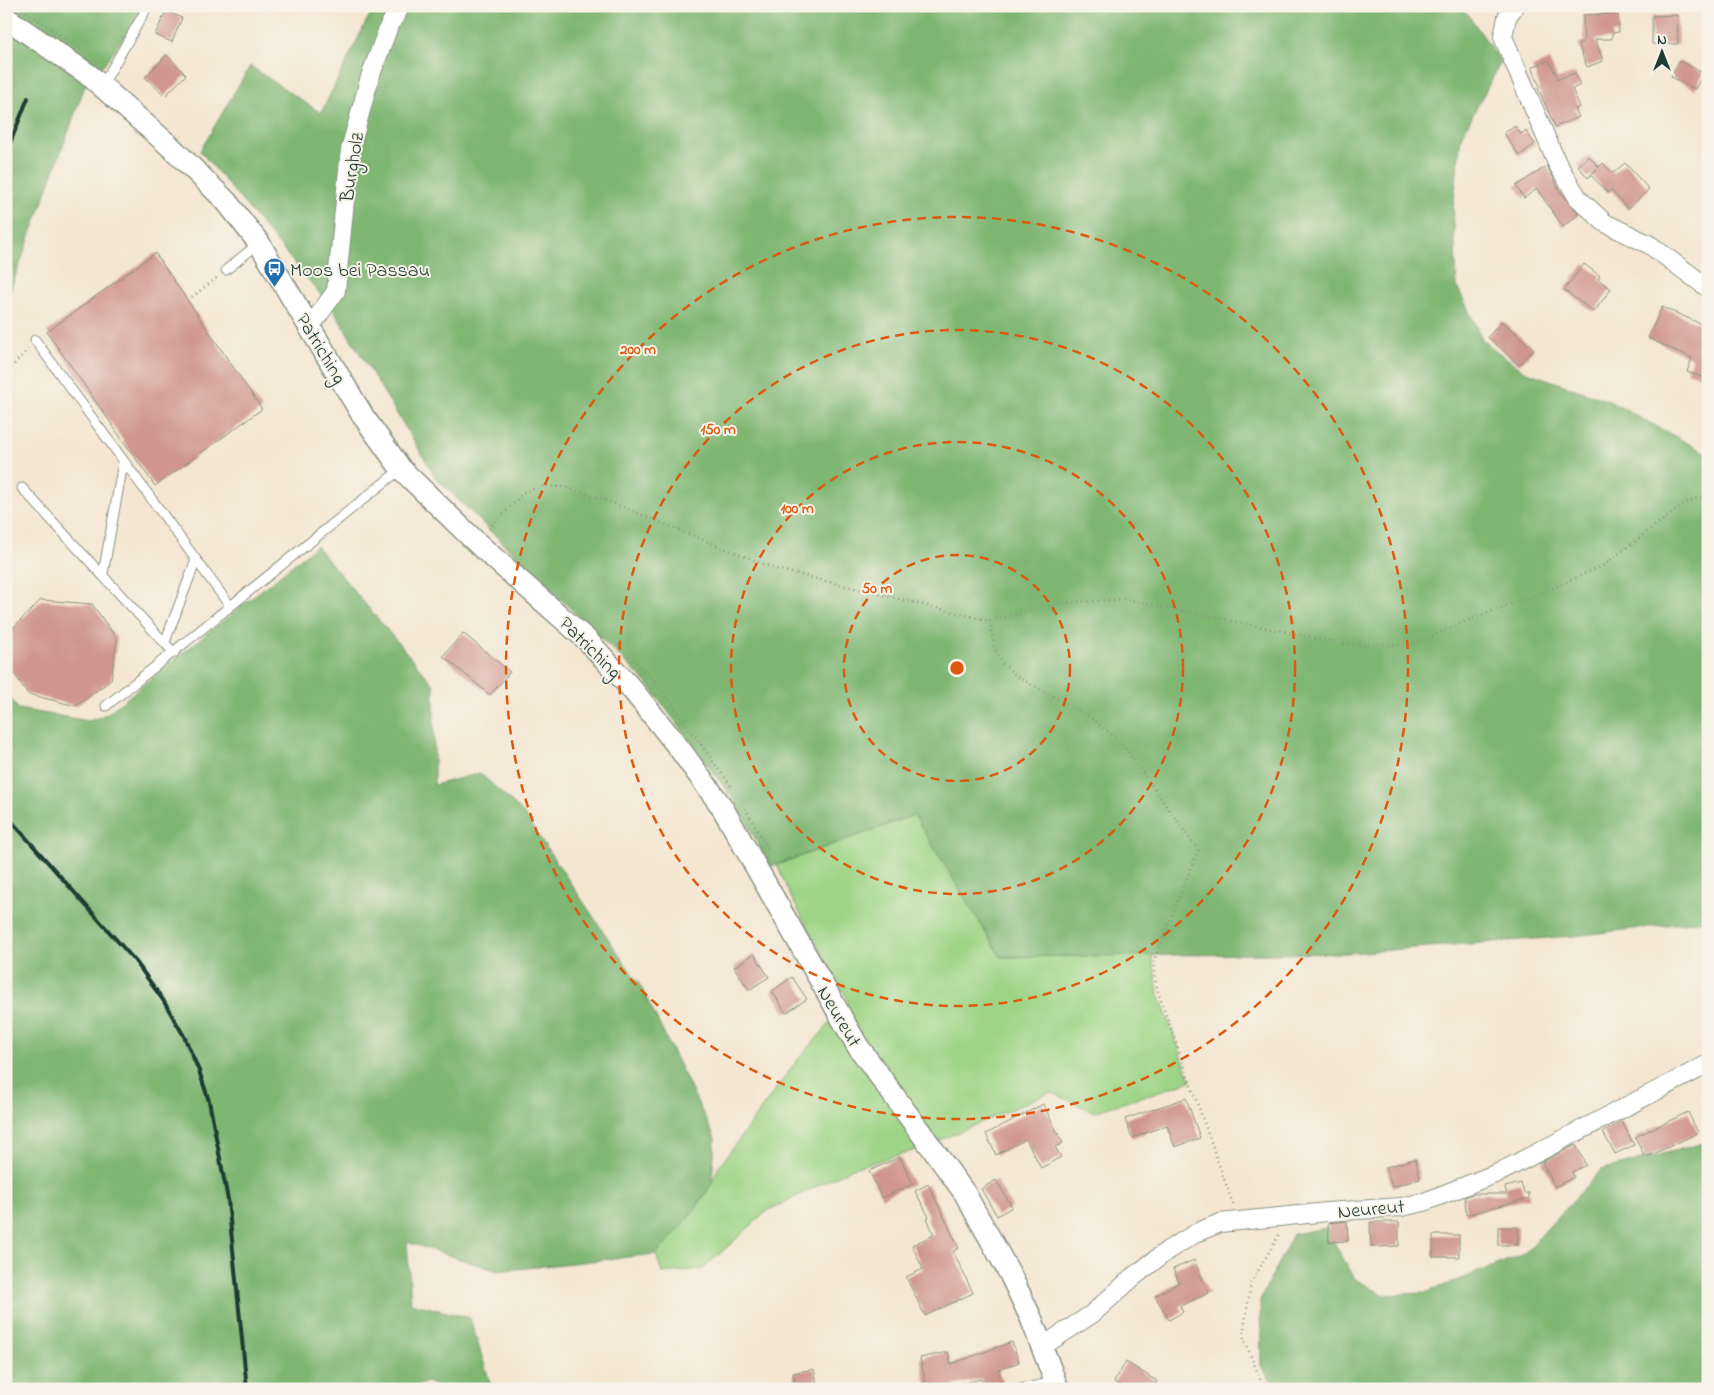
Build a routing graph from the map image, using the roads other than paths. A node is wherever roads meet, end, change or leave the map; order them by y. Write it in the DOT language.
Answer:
graph roads {
  1 [pos="148,6"];
  2 [pos="401,6"];
  3 [pos="1515,6"];
  4 [pos="6,18"];
  5 [pos="104,80"];
  6 [pos="259,243"];
  7 [pos="226,270"];
  8 [pos="1708,288"];
  9 [pos="310,327"];
  10 [pos="36,340"];
  11 [pos="123,463"];
  12 [pos="401,469"];
  13 [pos="22,488"];
  14 [pos="196,560"];
  15 [pos="103,574"];
  16 [pos="230,606"];
  17 [pos="165,642"];
  18 [pos="174,653"];
  19 [pos="631,688"];
  20 [pos="106,706"];
  21 [pos="1708,1064"];
  22 [pos="1043,1346"];
  23 [pos="1056,1385"];
  24 [pos="1021,1389"];
  1 -- 5 [label="lane"];
  2 -- 9 [label="street, Burgholz"];
  3 -- 8 [label="street"];
  4 -- 5 [label="street, Patriching"];
  5 -- 6 [label="street, Patriching"];
  6 -- 7 [label="lane"];
  6 -- 9 [label="street, Patriching"];
  9 -- 12 [label="street, Patriching"];
  10 -- 11 [label="lane"];
  11 -- 14 [label="lane"];
  11 -- 15 [label="lane"];
  12 -- 16 [label="lane"];
  12 -- 19 [label="street, Patriching"];
  13 -- 15 [label="lane"];
  14 -- 16 [label="lane"];
  14 -- 17 [label="lane"];
  15 -- 17 [label="lane"];
  16 -- 18 [label="lane"];
  17 -- 18 [label="lane"];
  18 -- 20 [label="lane"];
  19 -- 22 [label="street, Neureut"];
  21 -- 22 [label="street, Neureut"];
  22 -- 23 [label="street, Neureut"];
  23 -- 24 [label="lane"];
}
